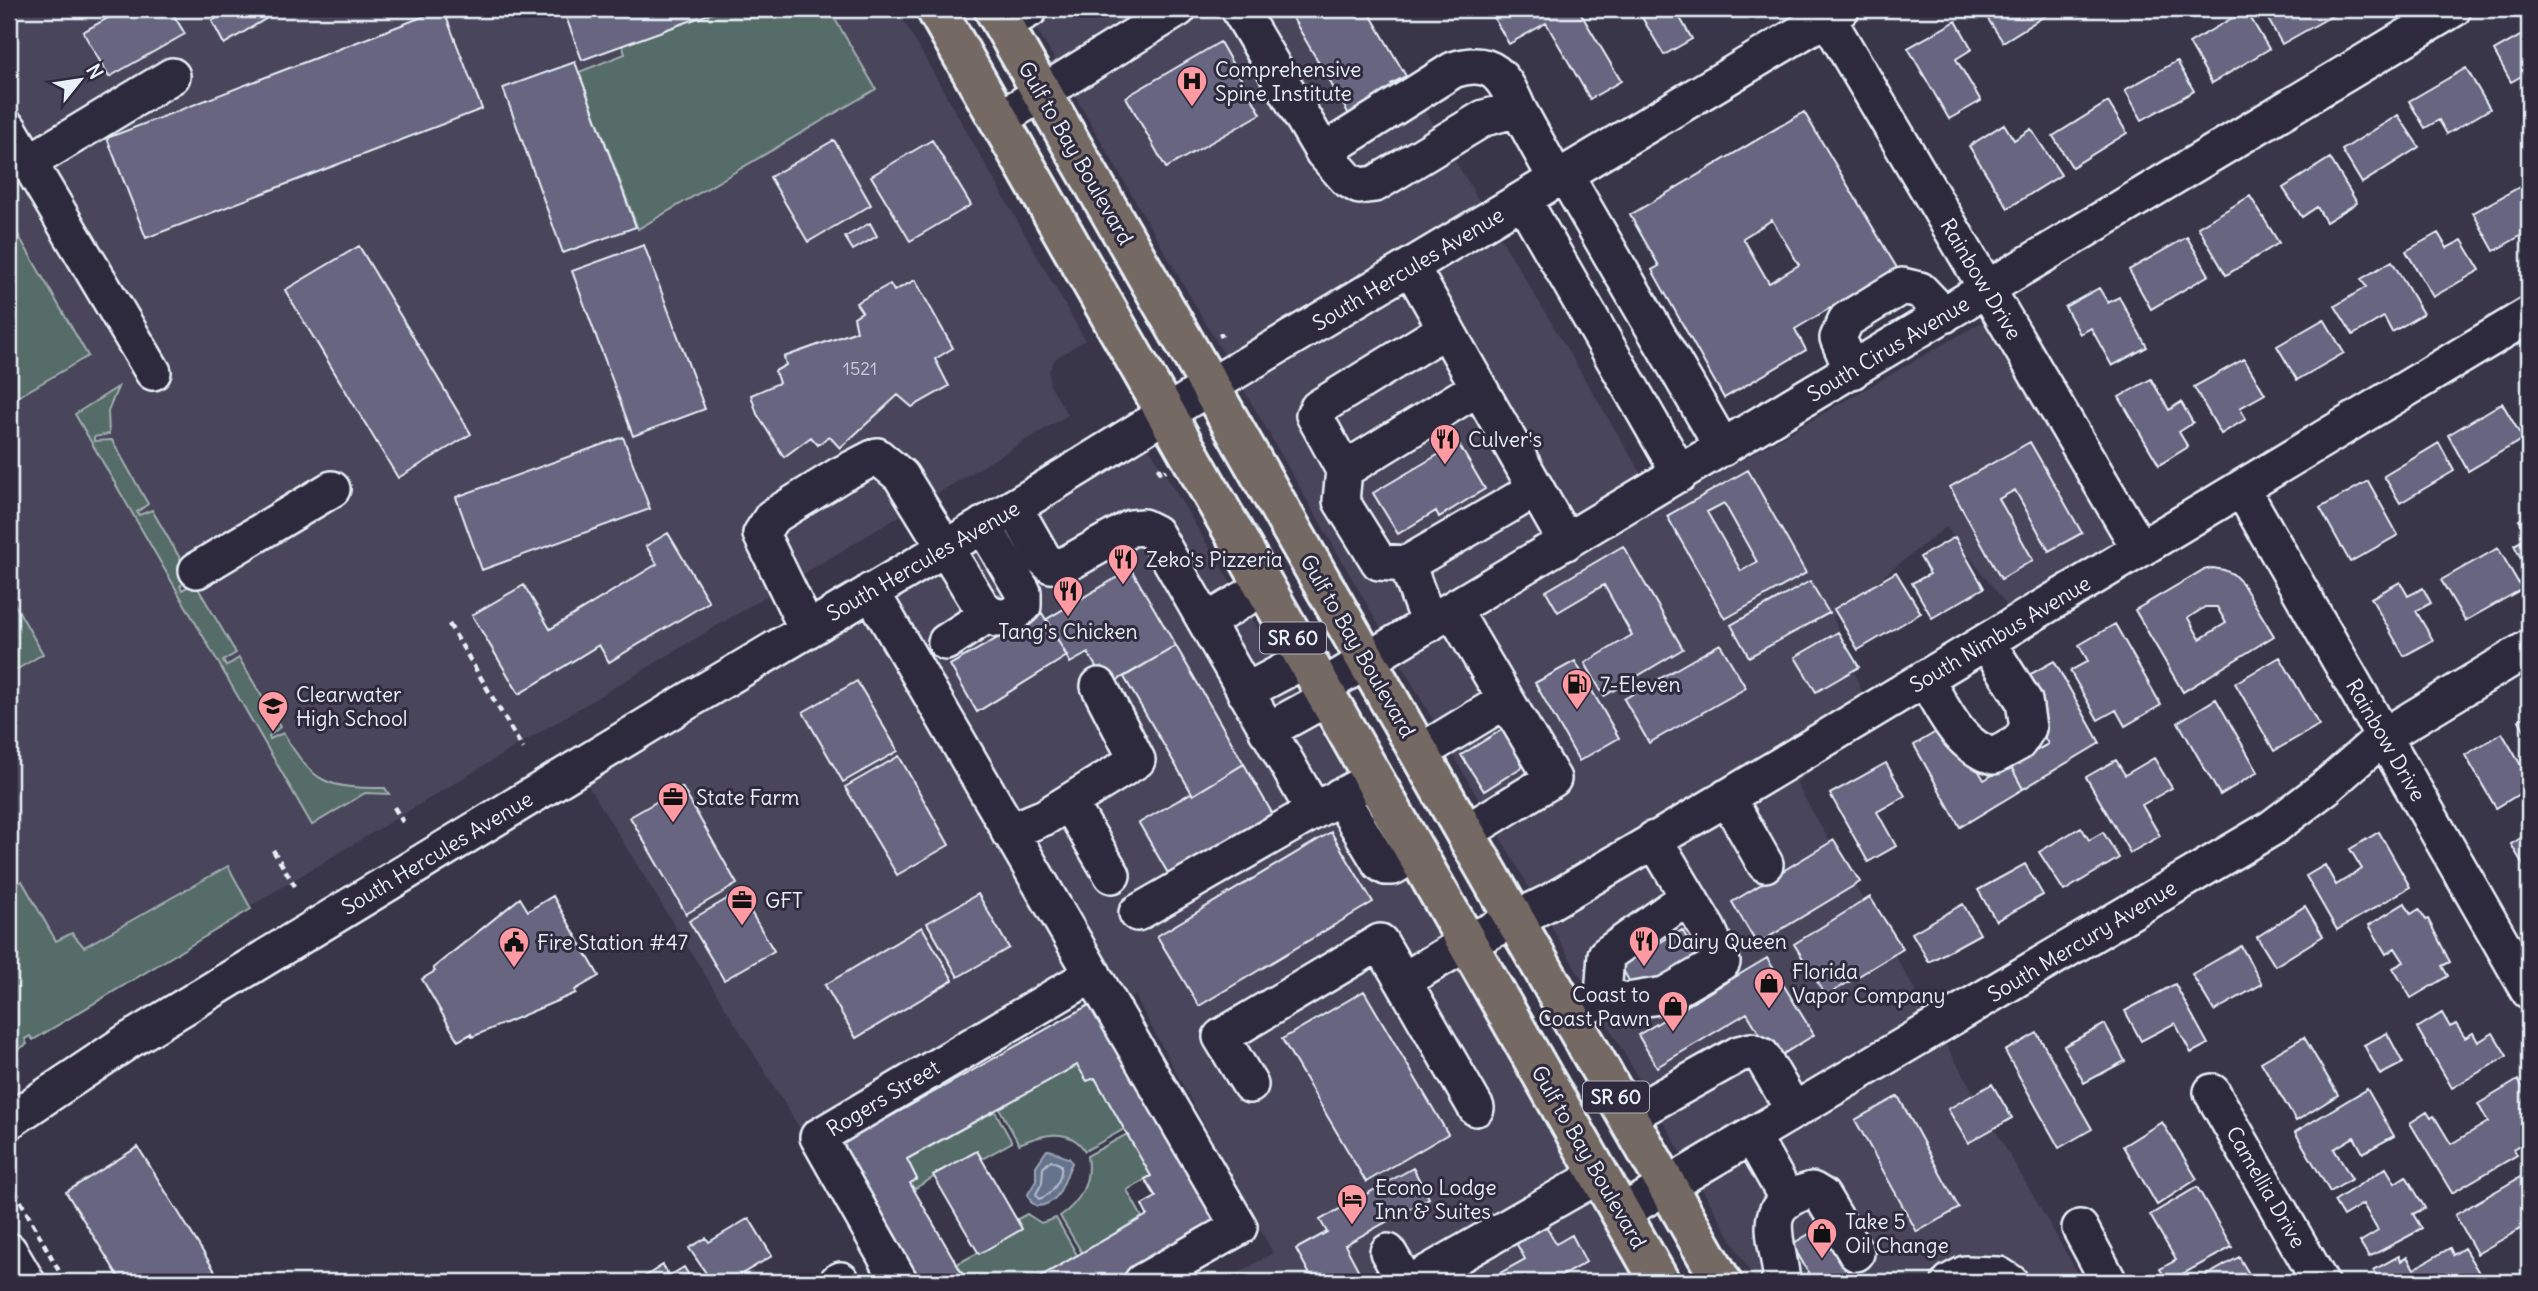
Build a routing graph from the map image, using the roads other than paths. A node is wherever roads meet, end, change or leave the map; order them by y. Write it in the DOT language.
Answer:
graph roads {
  1 [pos="936,9"];
  2 [pos="1178,9"];
  3 [pos="1239,9"];
  4 [pos="2453,9"];
  5 [pos="1830,12"];
  6 [pos="1009,14"];
  7 [pos="173,76"];
  8 [pos="1042,92"];
  9 [pos="1518,109"];
  10 [pos="998,120"];
  11 [pos="9,129"];
  12 [pos="1323,152"];
  13 [pos="28,163"];
  14 [pos="1561,178"];
  15 [pos="1523,200"];
  16 [pos="1592,223"];
  17 [pos="1550,247"];
  18 [pos="1411,267"];
  19 [pos="1988,289"];
  20 [pos="2529,315"];
  21 [pos="1944,316"];
  22 [pos="1446,329"];
  23 [pos="1852,371"];
  24 [pos="153,372"];
  25 [pos="1209,387"];
  26 [pos="1479,387"];
  27 [pos="1166,414"];
  28 [pos="1723,448"];
  29 [pos="1344,470"];
  30 [pos="1679,474"];
  31 [pos="332,489"];
  32 [pos="1536,489"];
  33 [pos="2242,489"];
  34 [pos="1014,508"];
  35 [pos="984,526"];
  36 [pos="1566,542"];
  37 [pos="946,548"];
  38 [pos="2140,549"];
  39 [pos="1407,564"];
  40 [pos="197,570"];
  41 [pos="1264,587"];
  42 [pos="871,591"];
  43 [pos="990,613"];
  44 [pos="1441,617"];
  45 [pos="1206,622"];
  46 [pos="807,629"];
  47 [pos="946,642"];
  48 [pos="1987,642"];
  49 [pos="2529,649"];
  50 [pos="1366,661"];
  51 [pos="1925,679"];
  52 [pos="1318,682"];
  53 [pos="1099,686"];
  54 [pos="1245,692"];
  55 [pos="1507,700"];
  56 [pos="1267,730"];
  57 [pos="2384,736"];
  58 [pos="1419,752"];
  59 [pos="1342,796"];
  60 [pos="1727,797"];
  61 [pos="1069,802"];
  62 [pos="1009,832"];
  63 [pos="1465,832"];
  64 [pos="1654,839"];
  65 [pos="1765,864"];
  66 [pos="1112,875"];
  67 [pos="1688,897"];
  68 [pos="1137,913"];
  69 [pos="1513,919"];
  70 [pos="1466,943"];
  71 [pos="1093,974"];
  72 [pos="1404,981"];
  73 [pos="2528,987"];
  74 [pos="1603,996"];
  75 [pos="1571,1017"];
  76 [pos="1250,1086"];
  77 [pos="2212,1092"];
  78 [pos="1476,1108"];
  79 [pos="1794,1111"];
  80 [pos="1627,1117"];
  81 [pos="9,1121"];
  82 [pos="1752,1136"];
  83 [pos="1599,1175"];
  84 [pos="1667,1186"];
  85 [pos="1788,1200"];
  86 [pos="1621,1213"];
  87 [pos="2080,1228"];
  88 [pos="9,1251"];
  89 [pos="1388,1252"];
  90 [pos="1856,1252"];
  91 [pos="1655,1280"];
  92 [pos="27,1282"];
  93 [pos="900,1282"];
  94 [pos="1142,1282"];
  95 [pos="1722,1282"];
  96 [pos="1779,1282"];
  97 [pos="1950,1282"];
  98 [pos="2010,1282"];
  99 [pos="2109,1282"];
  100 [pos="2320,1282"];
  1 -- 10 [label="main road, Gulf to Bay Boulevard / SR 60"];
  2 -- 8 [label="street"];
  3 -- 12 [label="street"];
  4 -- 19 [label="street, South Cirus Avenue"];
  5 -- 14 [label="street, South Hercules Avenue"];
  5 -- 19 [label="street, Rainbow Drive"];
  6 -- 8 [label="main road, Gulf to Bay Boulevard / SR 60"];
  7 -- 13 [label="street"];
  8 -- 10 [label="street"];
  8 -- 25 [label="main road, Gulf to Bay Boulevard / SR 60"];
  9 -- 12 [label="street"];
  9 -- 12 [label="street"];
  9 -- 14 [label="street"];
  10 -- 27 [label="main road, Gulf to Bay Boulevard / SR 60"];
  11 -- 13 [label="street"];
  13 -- 24 [label="street"];
  14 -- 15 [label="street, South Hercules Avenue"];
  14 -- 16 [label="street"];
  15 -- 17 [label="street"];
  15 -- 18 [label="street, South Hercules Avenue"];
  16 -- 17 [label="street"];
  16 -- 28 [label="street"];
  17 -- 30 [label="street"];
  18 -- 22 [label="street"];
  18 -- 25 [label="street, South Hercules Avenue"];
  19 -- 21 [label="street, South Cirus Avenue"];
  19 -- 38 [label="street, Rainbow Drive"];
  20 -- 33 [label="street, South Nimbus Avenue"];
  21 -- 23 [label="street, South Cirus Avenue"];
  21 -- 23 [label="street"];
  22 -- 26 [label="street"];
  22 -- 29 [label="street"];
  23 -- 28 [label="street, South Cirus Avenue"];
  25 -- 27 [label="street, South Hercules Avenue"];
  25 -- 50 [label="main road, Gulf to Bay Boulevard / SR 60"];
  26 -- 29 [label="street"];
  26 -- 32 [label="street"];
  27 -- 34 [label="street, South Hercules Avenue"];
  27 -- 41 [label="main road, Gulf to Bay Boulevard / SR 60"];
  28 -- 30 [label="street, South Cirus Avenue"];
  29 -- 39 [label="street"];
  30 -- 36 [label="street, South Cirus Avenue"];
  31 -- 40 [label="street"];
  32 -- 36 [label="street"];
  32 -- 39 [label="street"];
  33 -- 38 [label="street, South Nimbus Avenue"];
  33 -- 57 [label="street, Rainbow Drive"];
  34 -- 35 [label="street, South Hercules Avenue"];
  34 -- 45 [label="street"];
  35 -- 37 [label="street, South Hercules Avenue"];
  35 -- 43 [label="street"];
  36 -- 44 [label="street, South Cirus Avenue"];
  37 -- 42 [label="street, South Hercules Avenue"];
  37 -- 43 [label="street"];
  37 -- 46 [label="street"];
  38 -- 48 [label="street, South Nimbus Avenue"];
  39 -- 44 [label="street"];
  41 -- 45 [label="street"];
  41 -- 52 [label="main road, Gulf to Bay Boulevard / SR 60"];
  42 -- 46 [label="street, South Hercules Avenue"];
  42 -- 62 [label="street"];
  43 -- 47 [label="street"];
  44 -- 50 [label="street, South Cirus Avenue"];
  44 -- 55 [label="street"];
  45 -- 54 [label="street"];
  46 -- 81 [label="street, South Hercules Avenue"];
  48 -- 51 [label="street, South Nimbus Avenue"];
  48 -- 51 [label="street"];
  49 -- 57 [label="street, South Mercury Avenue"];
  50 -- 52 [label="street, South Cirus Avenue"];
  50 -- 58 [label="main road, Gulf to Bay Boulevard / SR 60"];
  51 -- 60 [label="street, South Nimbus Avenue"];
  52 -- 54 [label="street"];
  52 -- 56 [label="street"];
  52 -- 59 [label="main road, Gulf to Bay Boulevard / SR 60"];
  53 -- 61 [label="street"];
  54 -- 56 [label="street"];
  55 -- 58 [label="street"];
  55 -- 63 [label="street"];
  56 -- 59 [label="street"];
  57 -- 73 [label="street, Rainbow Drive"];
  57 -- 79 [label="street, South Mercury Avenue"];
  58 -- 63 [label="main road, Gulf to Bay Boulevard / SR 60"];
  59 -- 68 [label="street"];
  59 -- 70 [label="main road, Gulf to Bay Boulevard / SR 60"];
  60 -- 64 [label="street, South Nimbus Avenue"];
  60 -- 65 [label="street"];
  61 -- 62 [label="street"];
  61 -- 66 [label="street"];
  62 -- 71 [label="street"];
  63 -- 69 [label="main road, Gulf to Bay Boulevard / SR 60"];
  64 -- 67 [label="street"];
  64 -- 69 [label="street, South Nimbus Avenue"];
  67 -- 74 [label="street"];
  67 -- 74 [label="street"];
  69 -- 70 [label="street, South Nimbus Avenue"];
  69 -- 75 [label="main road, Gulf to Bay Boulevard / SR 60"];
  70 -- 72 [label="street, South Nimbus Avenue"];
  70 -- 83 [label="main road, Gulf to Bay Boulevard / SR 60"];
  71 -- 93 [label="street, Rogers Street"];
  71 -- 94 [label="street"];
  72 -- 76 [label="street"];
  72 -- 78 [label="street"];
  74 -- 75 [label="street"];
  75 -- 80 [label="main road, Gulf to Bay Boulevard / SR 60"];
  77 -- 100 [label="street, Camellia Drive"];
  79 -- 80 [label="street"];
  79 -- 82 [label="street, South Mercury Avenue"];
  80 -- 84 [label="main road, Gulf to Bay Boulevard / SR 60"];
  82 -- 84 [label="street, South Mercury Avenue"];
  82 -- 85 [label="street"];
  83 -- 86 [label="main road, Gulf to Bay Boulevard / SR 60"];
  83 -- 89 [label="street"];
  84 -- 86 [label="street, South Mercury Avenue"];
  84 -- 95 [label="main road, Gulf to Bay Boulevard / SR 60"];
  85 -- 90 [label="street"];
  85 -- 96 [label="street"];
  86 -- 91 [label="main road, Gulf to Bay Boulevard / SR 60"];
  87 -- 99 [label="street"];
  88 -- 92 [label="street"];
  97 -- 98 [label="street"];
}
